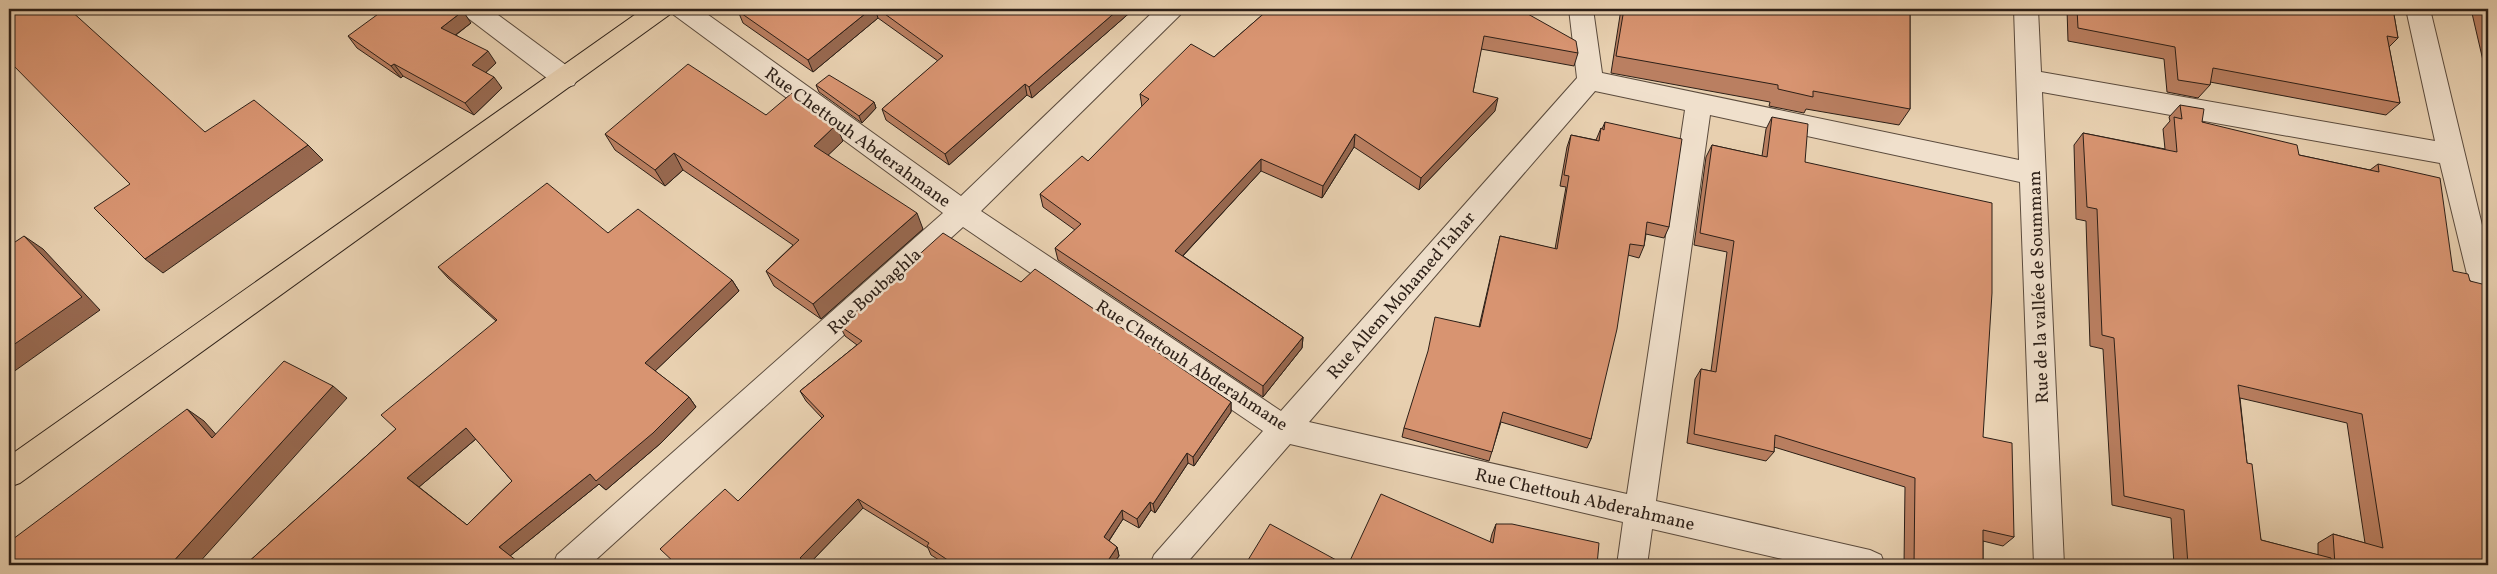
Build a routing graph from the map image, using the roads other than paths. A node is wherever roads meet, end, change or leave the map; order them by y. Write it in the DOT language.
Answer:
graph roads {
  1 [pos="474,9"];
  2 [pos="660,9"];
  3 [pos="682,9"];
  4 [pos="1171,9"];
  5 [pos="1582,9"];
  6 [pos="2026,9"];
  7 [pos="2418,9"];
  8 [pos="565,78"];
  9 [pos="1590,80"];
  10 [pos="2029,80"];
  11 [pos="1699,103"];
  12 [pos="2451,154"];
  13 [pos="2033,174"];
  14 [pos="962,212"];
  15 [pos="2488,303"];
  16 [pos="1284,429"];
  17 [pos="9,473"];
  18 [pos="1639,512"];
  19 [pos="568,565"];
  20 [pos="1165,565"];
  21 [pos="1632,565"];
  22 [pos="1870,565"];
  23 [pos="2049,565"];
  1 -- 8 [label="street"];
  2 -- 8 [label="main road"];
  3 -- 14 [label="street, Rue Chettouh Abderahmane"];
  4 -- 14 [label="street, Rue Boubaghla"];
  5 -- 9 [label="street"];
  6 -- 10 [label="street, Rue de la vallée de Soummam"];
  7 -- 12 [label="street"];
  8 -- 17 [label="main road"];
  9 -- 11 [label="street"];
  9 -- 16 [label="street, Rue Allem Mohamed Tahar"];
  10 -- 12 [label="street"];
  10 -- 13 [label="street, Rue de la vallée de Soummam"];
  11 -- 13 [label="street"];
  11 -- 18 [label="street"];
  12 -- 15 [label="street"];
  13 -- 23 [label="street, Rue de la vallée de Soummam"];
  14 -- 16 [label="street, Rue Chettouh Abderahmane"];
  14 -- 19 [label="street, Rue Boubaghla"];
  16 -- 18 [label="street, Rue Chettouh Abderahmane"];
  16 -- 20 [label="street, Rue Allem Mohamed Tahar"];
  18 -- 21 [label="street"];
  18 -- 22 [label="street, Rue Chettouh Abderahmane"];
}
